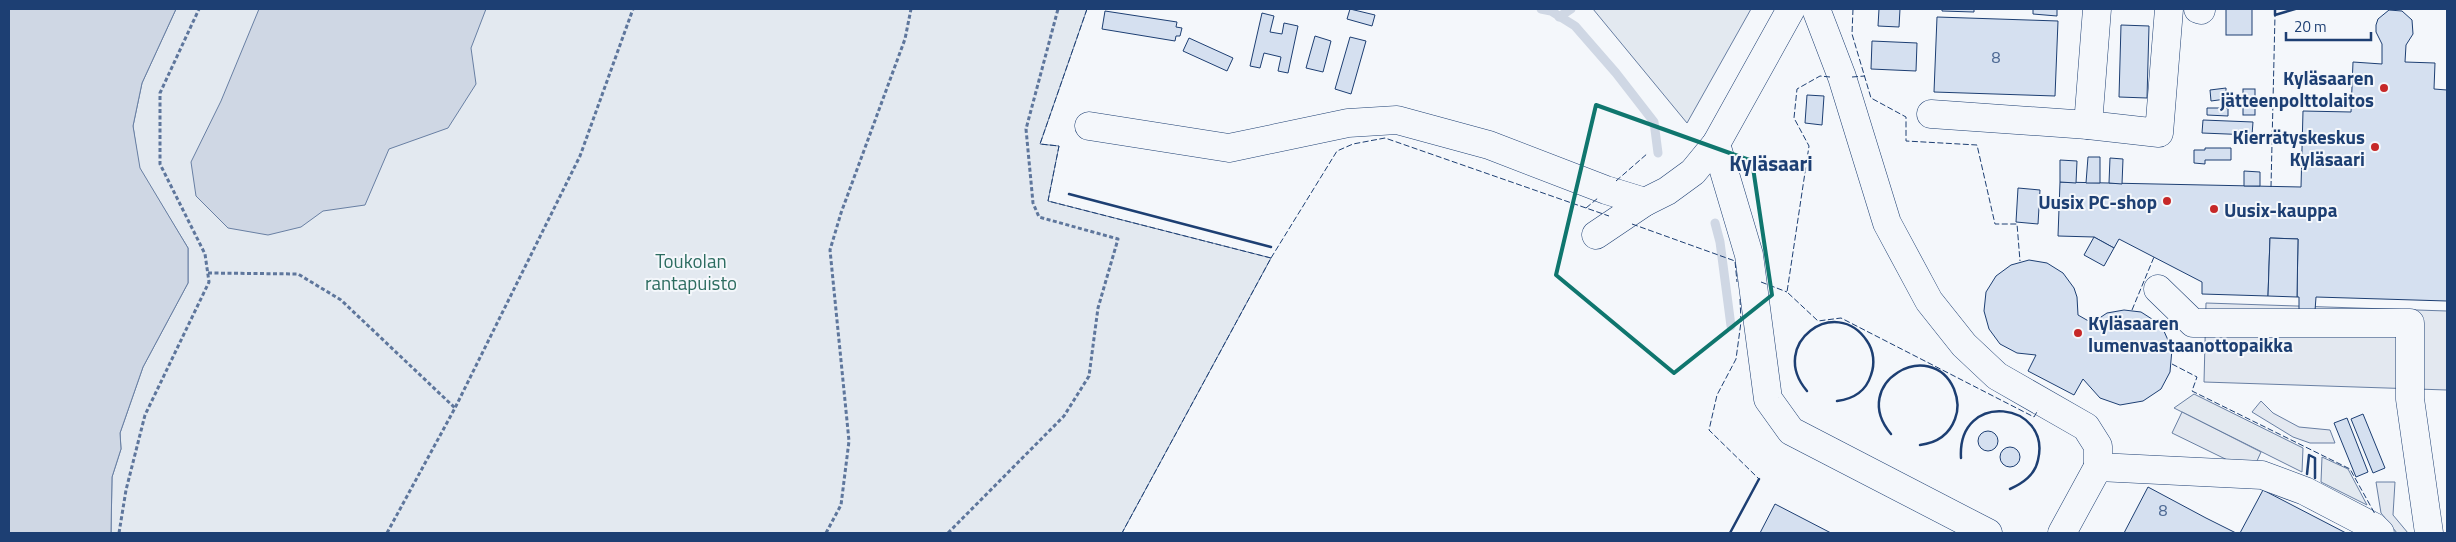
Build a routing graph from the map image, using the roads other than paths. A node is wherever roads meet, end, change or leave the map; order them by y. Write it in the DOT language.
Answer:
graph roads {
  1 [pos="1791,9"];
  2 [pos="1816,9"];
  3 [pos="2097,9"];
  4 [pos="2169,9"];
  5 [pos="1930,114"];
  6 [pos="2088,125"];
  7 [pos="1089,126"];
  8 [pos="1716,144"];
  9 [pos="1645,202"];
  10 [pos="1596,235"];
  11 [pos="2158,289"];
  12 [pos="2098,467"];
  13 [pos="1984,532"];
  14 [pos="2062,533"];
  15 [pos="2380,533"];
  16 [pos="2429,533"];
  1 -- 8 [label="lane"];
  2 -- 12 [label="lane"];
  3 -- 6 [label="lane"];
  4 -- 6 [label="lane"];
  5 -- 6 [label="lane"];
  7 -- 9 [label="lane"];
  8 -- 9 [label="lane"];
  8 -- 13 [label="lane"];
  9 -- 10 [label="lane"];
  11 -- 16 [label="lane"];
  12 -- 14 [label="lane"];
  12 -- 15 [label="lane"];
}
